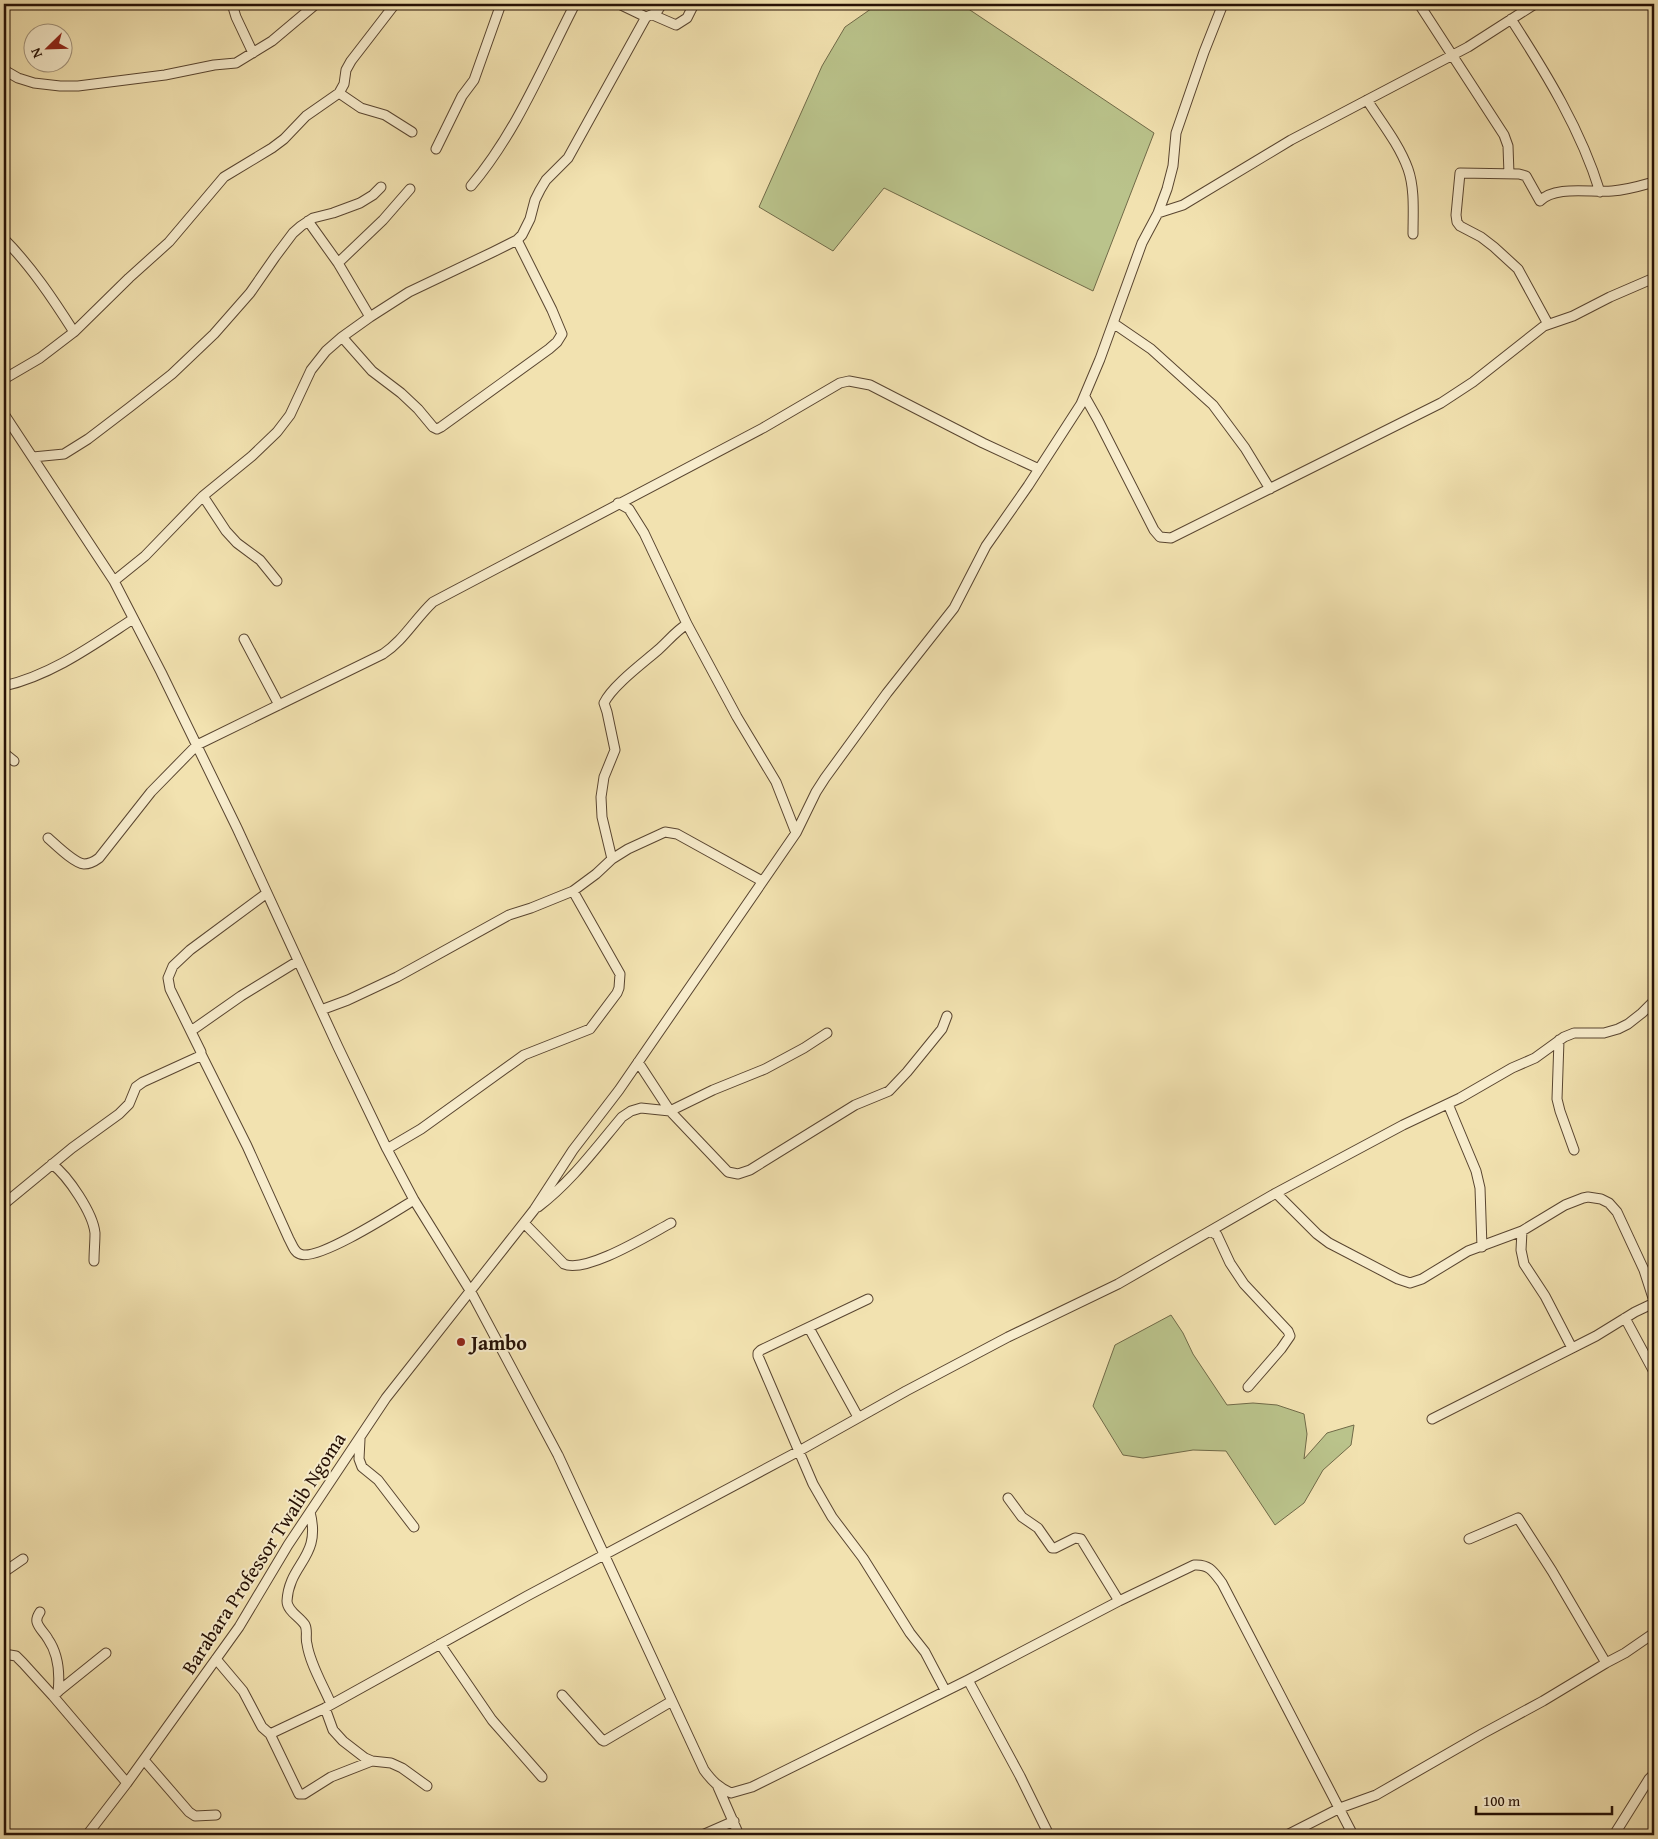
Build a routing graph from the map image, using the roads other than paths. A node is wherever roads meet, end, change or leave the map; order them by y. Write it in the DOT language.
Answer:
graph roads {
  1 [pos="232,4"];
  2 [pos="316,4"];
  3 [pos="395,4"];
  4 [pos="501,4"];
  5 [pos="574,4"];
  6 [pos="619,4"];
  7 [pos="662,4"];
  8 [pos="694,4"];
  9 [pos="1223,4"];
  10 [pos="1419,4"];
  11 [pos="1535,4"];
  12 [pos="649,16"];
  13 [pos="1511,18"];
  14 [pos="253,53"];
  15 [pos="1453,55"];
  16 [pos="4,70"];
  17 [pos="340,93"];
  18 [pos="1367,100"];
  19 [pos="412,132"];
  20 [pos="436,149"];
  21 [pos="1509,174"];
  22 [pos="1654,182"];
  23 [pos="381,186"];
  24 [pos="471,186"];
  25 [pos="410,189"];
  26 [pos="1600,192"];
  27 [pos="1158,212"];
  28 [pos="308,221"];
  29 [pos="1414,234"];
  30 [pos="4,239"];
  31 [pos="517,240"];
  32 [pos="338,263"];
  33 [pos="1654,278"];
  34 [pos="370,316"];
  35 [pos="1113,323"];
  36 [pos="1548,324"];
  37 [pos="74,332"];
  38 [pos="342,337"];
  39 [pos="4,379"];
  40 [pos="1084,397"];
  41 [pos="4,414"];
  42 [pos="33,457"];
  43 [pos="1039,469"];
  44 [pos="1270,489"];
  45 [pos="203,496"];
  46 [pos="618,503"];
  47 [pos="114,581"];
  48 [pos="277,581"];
  49 [pos="134,619"];
  50 [pos="687,624"];
  51 [pos="244,639"];
  52 [pos="4,686"];
  53 [pos="279,705"];
  54 [pos="197,745"];
  55 [pos="4,753"];
  56 [pos="14,761"];
  57 [pos="796,833"];
  58 [pos="48,838"];
  59 [pos="612,859"];
  60 [pos="762,881"];
  61 [pos="573,890"];
  62 [pos="267,893"];
  63 [pos="298,961"];
  64 [pos="1654,1002"];
  65 [pos="321,1010"];
  66 [pos="948,1016"];
  67 [pos="191,1031"];
  68 [pos="827,1033"];
  69 [pos="1559,1040"];
  70 [pos="201,1054"];
  71 [pos="638,1062"];
  72 [pos="1448,1104"];
  73 [pos="670,1111"];
  74 [pos="387,1149"];
  75 [pos="1574,1150"];
  76 [pos="52,1164"];
  77 [pos="1276,1193"];
  78 [pos="414,1200"];
  79 [pos="4,1204"];
  80 [pos="534,1210"];
  81 [pos="524,1223"];
  82 [pos="671,1223"];
  83 [pos="1210,1231"];
  84 [pos="1522,1231"];
  85 [pos="1482,1247"];
  86 [pos="94,1261"];
  87 [pos="471,1292"];
  88 [pos="868,1299"];
  89 [pos="1654,1302"];
  90 [pos="1626,1318"];
  91 [pos="809,1328"];
  92 [pos="1572,1348"];
  93 [pos="1654,1372"];
  94 [pos="1248,1387"];
  95 [pos="858,1418"];
  96 [pos="1432,1419"];
  97 [pos="360,1436"];
  98 [pos="799,1451"];
  99 [pos="1008,1498"];
  100 [pos="310,1512"];
  101 [pos="414,1527"];
  102 [pos="1469,1539"];
  103 [pos="604,1554"];
  104 [pos="23,1559"];
  105 [pos="4,1572"];
  106 [pos="1119,1601"];
  107 [pos="40,1612"];
  108 [pos="1654,1633"];
  109 [pos="440,1644"];
  110 [pos="106,1653"];
  111 [pos="4,1654"];
  112 [pos="216,1659"];
  113 [pos="1606,1663"];
  114 [pos="968,1680"];
  115 [pos="945,1690"];
  116 [pos="55,1694"];
  117 [pos="562,1695"];
  118 [pos="672,1701"];
  119 [pos="328,1706"];
  120 [pos="270,1734"];
  121 [pos="144,1760"];
  122 [pos="372,1761"];
  123 [pos="1654,1774"];
  124 [pos="542,1777"];
  125 [pos="127,1783"];
  126 [pos="427,1786"];
  127 [pos="718,1787"];
  128 [pos="1340,1808"];
  129 [pos="216,1815"];
  130 [pos="734,1821"];
  131 [pos="87,1835"];
  132 [pos="702,1835"];
  133 [pos="739,1835"];
  134 [pos="1050,1835"];
  135 [pos="1287,1835"];
  136 [pos="1353,1835"];
  137 [pos="1614,1835"];
  1 -- 14 [label="street"];
  2 -- 14 [label="street"];
  3 -- 17 [label="street"];
  4 -- 20 [label="street"];
  5 -- 24 [label="street"];
  6 -- 12 [label="street"];
  7 -- 12 [label="street"];
  8 -- 12 [label="street"];
  9 -- 27 [label="street"];
  10 -- 15 [label="street"];
  11 -- 13 [label="street"];
  12 -- 31 [label="street"];
  13 -- 15 [label="street"];
  13 -- 26 [label="street"];
  14 -- 16 [label="street"];
  15 -- 18 [label="street"];
  15 -- 21 [label="street"];
  17 -- 19 [label="street"];
  17 -- 37 [label="street"];
  18 -- 27 [label="street"];
  18 -- 29 [label="street"];
  21 -- 26 [label="street"];
  21 -- 36 [label="street"];
  22 -- 26 [label="street"];
  23 -- 28 [label="street"];
  25 -- 32 [label="street"];
  27 -- 35 [label="street"];
  28 -- 32 [label="street"];
  28 -- 42 [label="street"];
  30 -- 37 [label="street"];
  31 -- 34 [label="street"];
  31 -- 38 [label="street"];
  32 -- 34 [label="street"];
  33 -- 36 [label="street"];
  34 -- 38 [label="street"];
  35 -- 40 [label="street"];
  35 -- 44 [label="street"];
  36 -- 44 [label="street"];
  37 -- 39 [label="street"];
  38 -- 45 [label="street"];
  40 -- 43 [label="street"];
  40 -- 44 [label="street"];
  41 -- 42 [label="street"];
  42 -- 47 [label="street"];
  43 -- 46 [label="street"];
  43 -- 57 [label="street"];
  45 -- 47 [label="street"];
  45 -- 48 [label="street"];
  46 -- 50 [label="street"];
  46 -- 53 [label="street"];
  47 -- 49 [label="street"];
  49 -- 52 [label="street"];
  49 -- 54 [label="street"];
  50 -- 57 [label="street"];
  50 -- 59 [label="street"];
  51 -- 53 [label="street"];
  53 -- 54 [label="street"];
  54 -- 58 [label="street"];
  54 -- 62 [label="street"];
  55 -- 56 [label="street"];
  57 -- 60 [label="street"];
  59 -- 60 [label="street"];
  59 -- 61 [label="street"];
  60 -- 71 [label="street"];
  61 -- 65 [label="street"];
  61 -- 74 [label="street"];
  62 -- 63 [label="street"];
  62 -- 67 [label="street"];
  63 -- 65 [label="street"];
  63 -- 67 [label="street"];
  64 -- 69 [label="street"];
  65 -- 74 [label="street"];
  66 -- 73 [label="street"];
  67 -- 70 [label="street"];
  68 -- 73 [label="street"];
  69 -- 72 [label="street"];
  69 -- 75 [label="street"];
  70 -- 76 [label="street"];
  70 -- 78 [label="street"];
  71 -- 73 [label="street"];
  71 -- 80 [label="street"];
  72 -- 77 [label="street"];
  72 -- 85 [label="street"];
  73 -- 80 [label="street"];
  74 -- 78 [label="street"];
  76 -- 79 [label="street"];
  76 -- 86 [label="street"];
  77 -- 83 [label="street"];
  77 -- 85 [label="street"];
  78 -- 87 [label="street"];
  80 -- 81 [label="street, Barabara Professor Twalib Ngoma"];
  81 -- 82 [label="street"];
  81 -- 87 [label="street, Barabara Professor Twalib Ngoma"];
  83 -- 94 [label="street"];
  83 -- 95 [label="street"];
  84 -- 85 [label="street"];
  84 -- 89 [label="street"];
  84 -- 92 [label="street"];
  87 -- 97 [label="street, Barabara Professor Twalib Ngoma"];
  87 -- 103 [label="street"];
  88 -- 91 [label="street"];
  89 -- 90 [label="street"];
  90 -- 92 [label="street"];
  90 -- 93 [label="street"];
  91 -- 95 [label="street"];
  91 -- 98 [label="street"];
  92 -- 96 [label="street"];
  95 -- 98 [label="street"];
  97 -- 100 [label="street, Barabara Professor Twalib Ngoma"];
  97 -- 101 [label="street"];
  98 -- 103 [label="street"];
  98 -- 115 [label="street"];
  99 -- 106 [label="street"];
  100 -- 112 [label="street, Barabara Professor Twalib Ngoma"];
  100 -- 119 [label="street"];
  102 -- 113 [label="street"];
  103 -- 109 [label="street"];
  103 -- 118 [label="street"];
  104 -- 105 [label="street"];
  106 -- 114 [label="street"];
  106 -- 128 [label="street"];
  107 -- 116 [label="street"];
  108 -- 113 [label="street"];
  109 -- 119 [label="street"];
  109 -- 124 [label="street"];
  110 -- 116 [label="street"];
  111 -- 116 [label="street"];
  112 -- 120 [label="street"];
  112 -- 121 [label="street, Barabara Professor Twalib Ngoma"];
  113 -- 128 [label="street"];
  114 -- 115 [label="street"];
  114 -- 134 [label="street"];
  115 -- 127 [label="street"];
  116 -- 125 [label="street"];
  117 -- 118 [label="street"];
  118 -- 127 [label="street"];
  119 -- 120 [label="street"];
  119 -- 122 [label="street"];
  120 -- 122 [label="street"];
  121 -- 125 [label="street, Barabara Professor Twalib Ngoma"];
  121 -- 129 [label="street"];
  122 -- 126 [label="street"];
  123 -- 137 [label="street"];
  125 -- 131 [label="street, Barabara Professor Twalib Ngoma"];
  127 -- 130 [label="street"];
  128 -- 135 [label="street"];
  128 -- 136 [label="street"];
  130 -- 132 [label="street"];
  130 -- 133 [label="street"];
}
